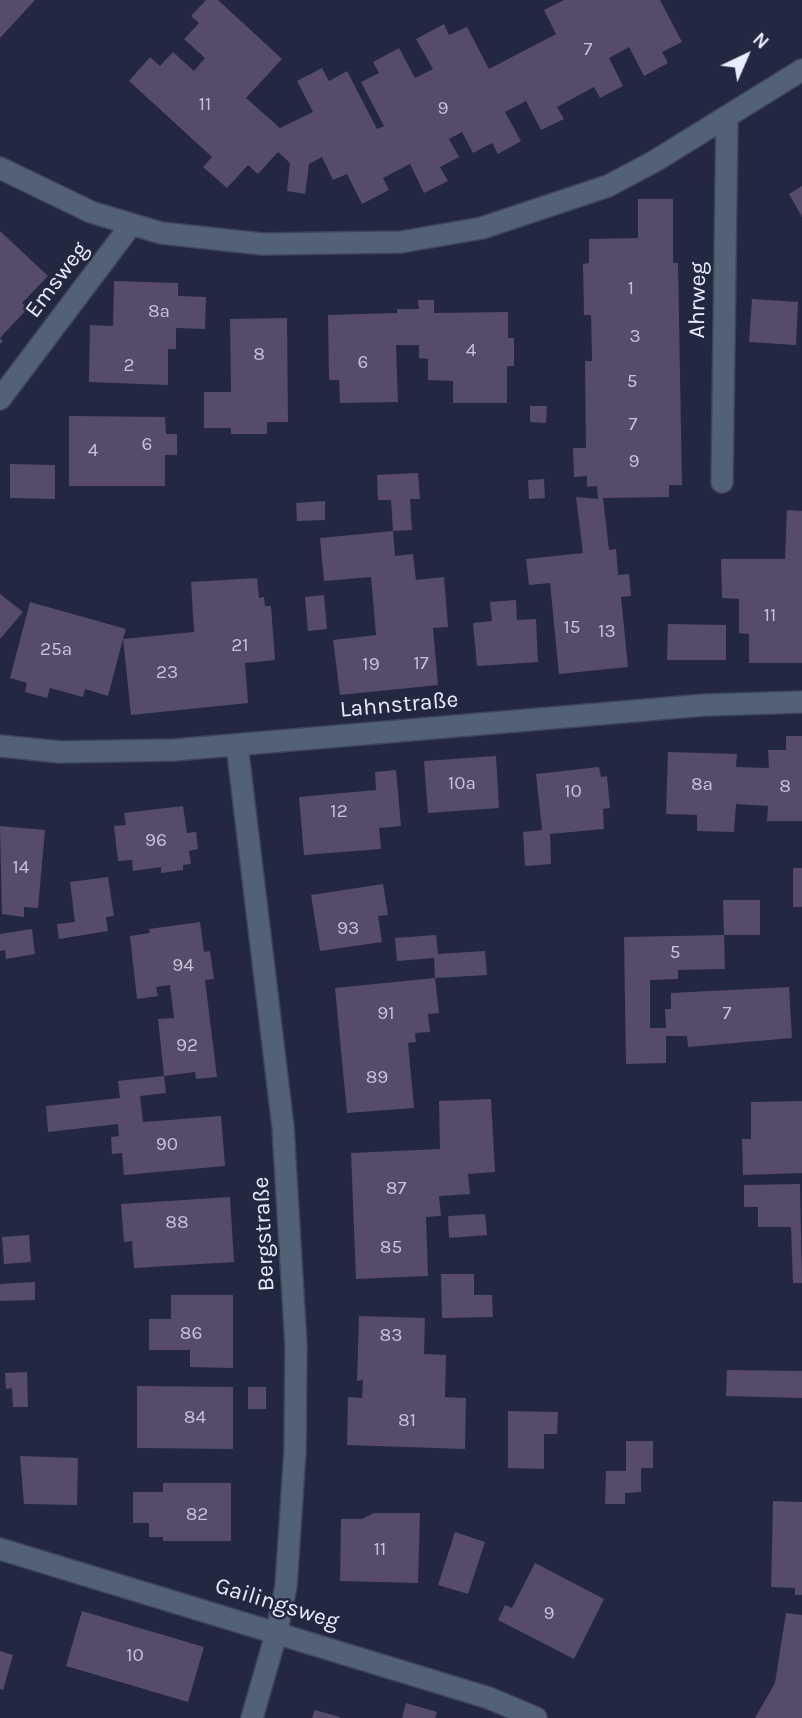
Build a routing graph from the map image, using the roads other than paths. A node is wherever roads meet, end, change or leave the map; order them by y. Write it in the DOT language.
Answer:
graph roads {
  1 [pos="802,70"];
  2 [pos="727,118"];
  3 [pos="0,169"];
  4 [pos="131,225"];
  5 [pos="0,399"];
  6 [pos="722,482"];
  7 [pos="802,702"];
  8 [pos="237,745"];
  9 [pos="0,746"];
  10 [pos="0,1549"];
  11 [pos="277,1631"];
  12 [pos="252,1718"];
  13 [pos="536,1718"];
  1 -- 2 [label="street"];
  2 -- 4 [label="street"];
  2 -- 6 [label="street, Ahrweg"];
  3 -- 4 [label="street"];
  4 -- 5 [label="street, Emsweg"];
  7 -- 8 [label="street, Lahnstraße"];
  8 -- 9 [label="street, Lahnstraße"];
  8 -- 11 [label="street, Bergstraße"];
  10 -- 11 [label="street, Gailingsweg"];
  11 -- 12 [label="street, Bergstraße"];
  11 -- 13 [label="street, Gailingsweg"];
}
